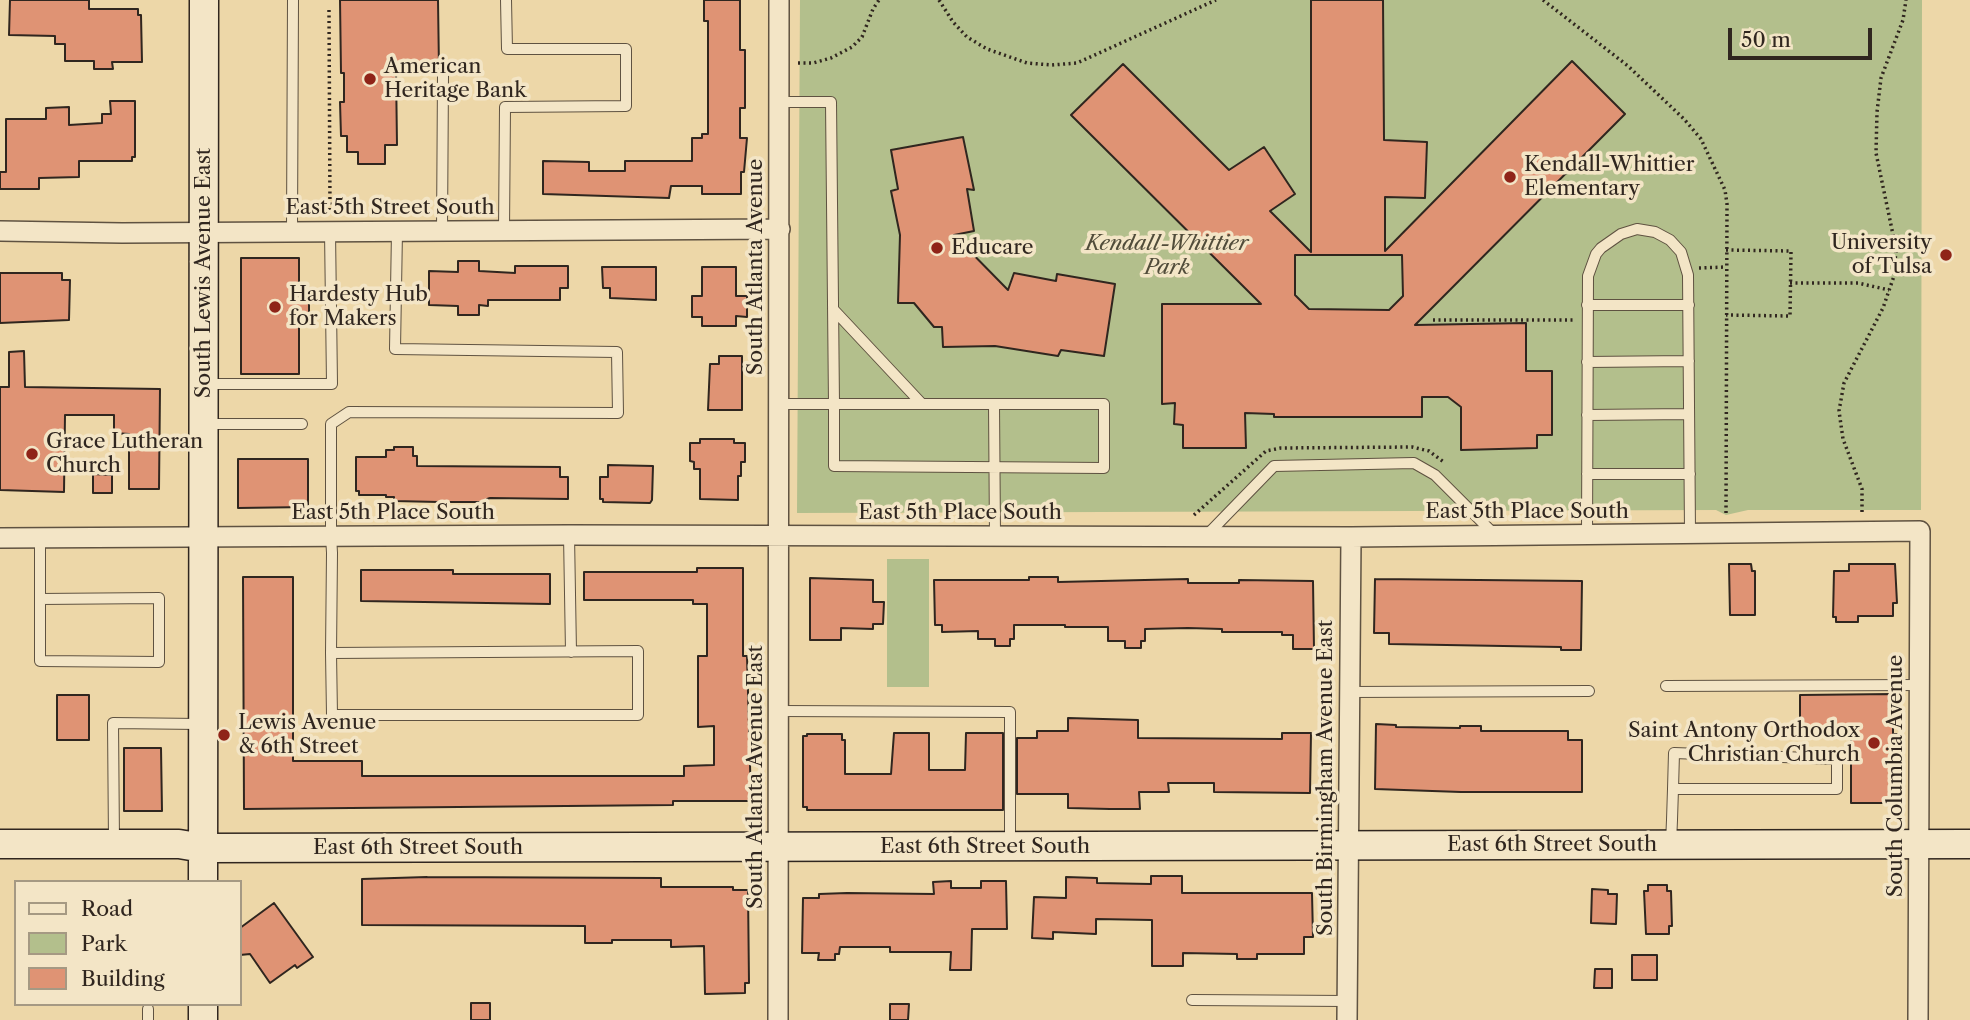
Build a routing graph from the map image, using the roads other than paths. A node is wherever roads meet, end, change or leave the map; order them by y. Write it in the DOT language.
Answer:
graph roads {
  1 [pos="204,0"];
  2 [pos="293,0"];
  3 [pos="506,0"];
  4 [pos="779,0"];
  5 [pos="443,76"];
  6 [pos="779,102"];
  7 [pos="780,229"];
  8 [pos="292,230"];
  9 [pos="504,230"];
  10 [pos="0,231"];
  11 [pos="204,231"];
  12 [pos="330,231"];
  13 [pos="397,231"];
  14 [pos="442,231"];
  15 [pos="1587,305"];
  16 [pos="1689,305"];
  17 [pos="833,309"];
  18 [pos="1689,361"];
  19 [pos="1587,362"];
  20 [pos="204,384"];
  21 [pos="779,404"];
  22 [pos="834,404"];
  23 [pos="922,404"];
  24 [pos="994,404"];
  25 [pos="1689,414"];
  26 [pos="1587,415"];
  27 [pos="204,424"];
  28 [pos="302,424"];
  29 [pos="994,467"];
  30 [pos="1587,474"];
  31 [pos="1690,474"];
  32 [pos="1920,531"];
  33 [pos="1690,533"];
  34 [pos="1587,534"];
  35 [pos="331,535"];
  36 [pos="569,535"];
  37 [pos="779,535"];
  38 [pos="1495,535"];
  39 [pos="995,536"];
  40 [pos="1205,536"];
  41 [pos="1351,537"];
  42 [pos="0,538"];
  43 [pos="40,538"];
  44 [pos="204,538"];
  45 [pos="40,599"];
  46 [pos="570,652"];
  47 [pos="331,653"];
  48 [pos="1919,685"];
  49 [pos="1666,686"];
  50 [pos="1589,691"];
  51 [pos="1348,692"];
  52 [pos="779,711"];
  53 [pos="203,724"];
  54 [pos="1673,789"];
  55 [pos="0,844"];
  56 [pos="114,844"];
  57 [pos="1671,844"];
  58 [pos="1919,844"];
  59 [pos="1970,844"];
  60 [pos="1348,846"];
  61 [pos="1010,847"];
  62 [pos="203,848"];
  63 [pos="779,848"];
  64 [pos="203,880"];
  65 [pos="1192,1000"];
  66 [pos="1347,1010"];
  67 [pos="778,1020"];
  68 [pos="1918,1020"];
  1 -- 11 [label="street, South Lewis Avenue East"];
  2 -- 8 [label="lane"];
  3 -- 9 [label="lane"];
  4 -- 6 [label="street, South Atlanta Avenue"];
  5 -- 14 [label="lane"];
  6 -- 7 [label="street, South Atlanta Avenue"];
  6 -- 17 [label="lane"];
  7 -- 9 [label="street, East 5th Street South"];
  7 -- 21 [label="street, South Atlanta Avenue"];
  8 -- 11 [label="street, East 5th Street South"];
  8 -- 12 [label="street, East 5th Street South"];
  9 -- 14 [label="street, East 5th Street South"];
  10 -- 11 [label="street, East 5th Street South"];
  11 -- 20 [label="street, South Lewis Avenue East"];
  12 -- 13 [label="street, East 5th Street South"];
  12 -- 20 [label="lane"];
  13 -- 14 [label="street, East 5th Street South"];
  13 -- 35 [label="lane"];
  15 -- 16 [label="lane"];
  15 -- 16 [label="lane"];
  15 -- 19 [label="lane"];
  16 -- 18 [label="lane"];
  17 -- 22 [label="lane"];
  17 -- 23 [label="lane"];
  18 -- 19 [label="lane"];
  18 -- 25 [label="lane"];
  19 -- 26 [label="lane"];
  20 -- 27 [label="street, South Lewis Avenue East"];
  21 -- 22 [label="lane"];
  21 -- 37 [label="street, South Atlanta Avenue"];
  22 -- 23 [label="lane"];
  22 -- 29 [label="lane"];
  23 -- 24 [label="lane"];
  24 -- 29 [label="lane"];
  24 -- 29 [label="lane"];
  25 -- 26 [label="lane"];
  25 -- 31 [label="lane"];
  26 -- 30 [label="lane"];
  27 -- 28 [label="lane"];
  27 -- 44 [label="street, South Lewis Avenue East"];
  29 -- 39 [label="lane"];
  30 -- 31 [label="lane"];
  30 -- 34 [label="lane"];
  31 -- 33 [label="lane"];
  32 -- 33 [label="street, East 5th Place South"];
  32 -- 48 [label="street, South Columbia Avenue"];
  33 -- 34 [label="street, East 5th Place South"];
  34 -- 38 [label="street, East 5th Place South"];
  35 -- 36 [label="street, East 5th Place South"];
  35 -- 44 [label="street, East 5th Place South"];
  35 -- 47 [label="lane"];
  36 -- 37 [label="street, East 5th Place South"];
  36 -- 46 [label="lane"];
  37 -- 39 [label="street, East 5th Place South"];
  37 -- 52 [label="street, South Atlanta Avenue East"];
  38 -- 40 [label="lane"];
  38 -- 41 [label="street, East 5th Place South"];
  39 -- 40 [label="street, East 5th Place South"];
  40 -- 41 [label="street, East 5th Place South"];
  41 -- 51 [label="street, South Birmingham Avenue East"];
  42 -- 43 [label="street, East 5th Place South"];
  43 -- 44 [label="street, East 5th Place South"];
  43 -- 45 [label="lane"];
  44 -- 53 [label="street, South Lewis Avenue East"];
  45 -- 45 [label="lane"];
  46 -- 47 [label="lane"];
  46 -- 47 [label="lane"];
  48 -- 49 [label="lane"];
  48 -- 58 [label="street, South Columbia Avenue"];
  50 -- 51 [label="lane"];
  51 -- 60 [label="street, South Birmingham Avenue East"];
  52 -- 61 [label="lane"];
  52 -- 63 [label="street, South Atlanta Avenue East"];
  53 -- 56 [label="lane"];
  53 -- 62 [label="street, South Lewis Avenue East"];
  54 -- 54 [label="lane"];
  54 -- 57 [label="lane"];
  55 -- 56 [label="street, East 6th Street South"];
  56 -- 62 [label="street, East 6th Street South"];
  57 -- 58 [label="street, East 6th Street South"];
  57 -- 60 [label="street, East 6th Street South"];
  58 -- 59 [label="street, East 6th Street South"];
  58 -- 68 [label="street, South Columbia Avenue"];
  60 -- 61 [label="street, East 6th Street South"];
  60 -- 66 [label="street, South Birmingham Avenue East"];
  61 -- 63 [label="street, East 6th Street South"];
  62 -- 63 [label="street, East 6th Street South"];
  62 -- 64 [label="street, South Lewis Avenue East"];
  63 -- 67 [label="street, South Atlanta Avenue East"];
  65 -- 66 [label="lane"];
}
